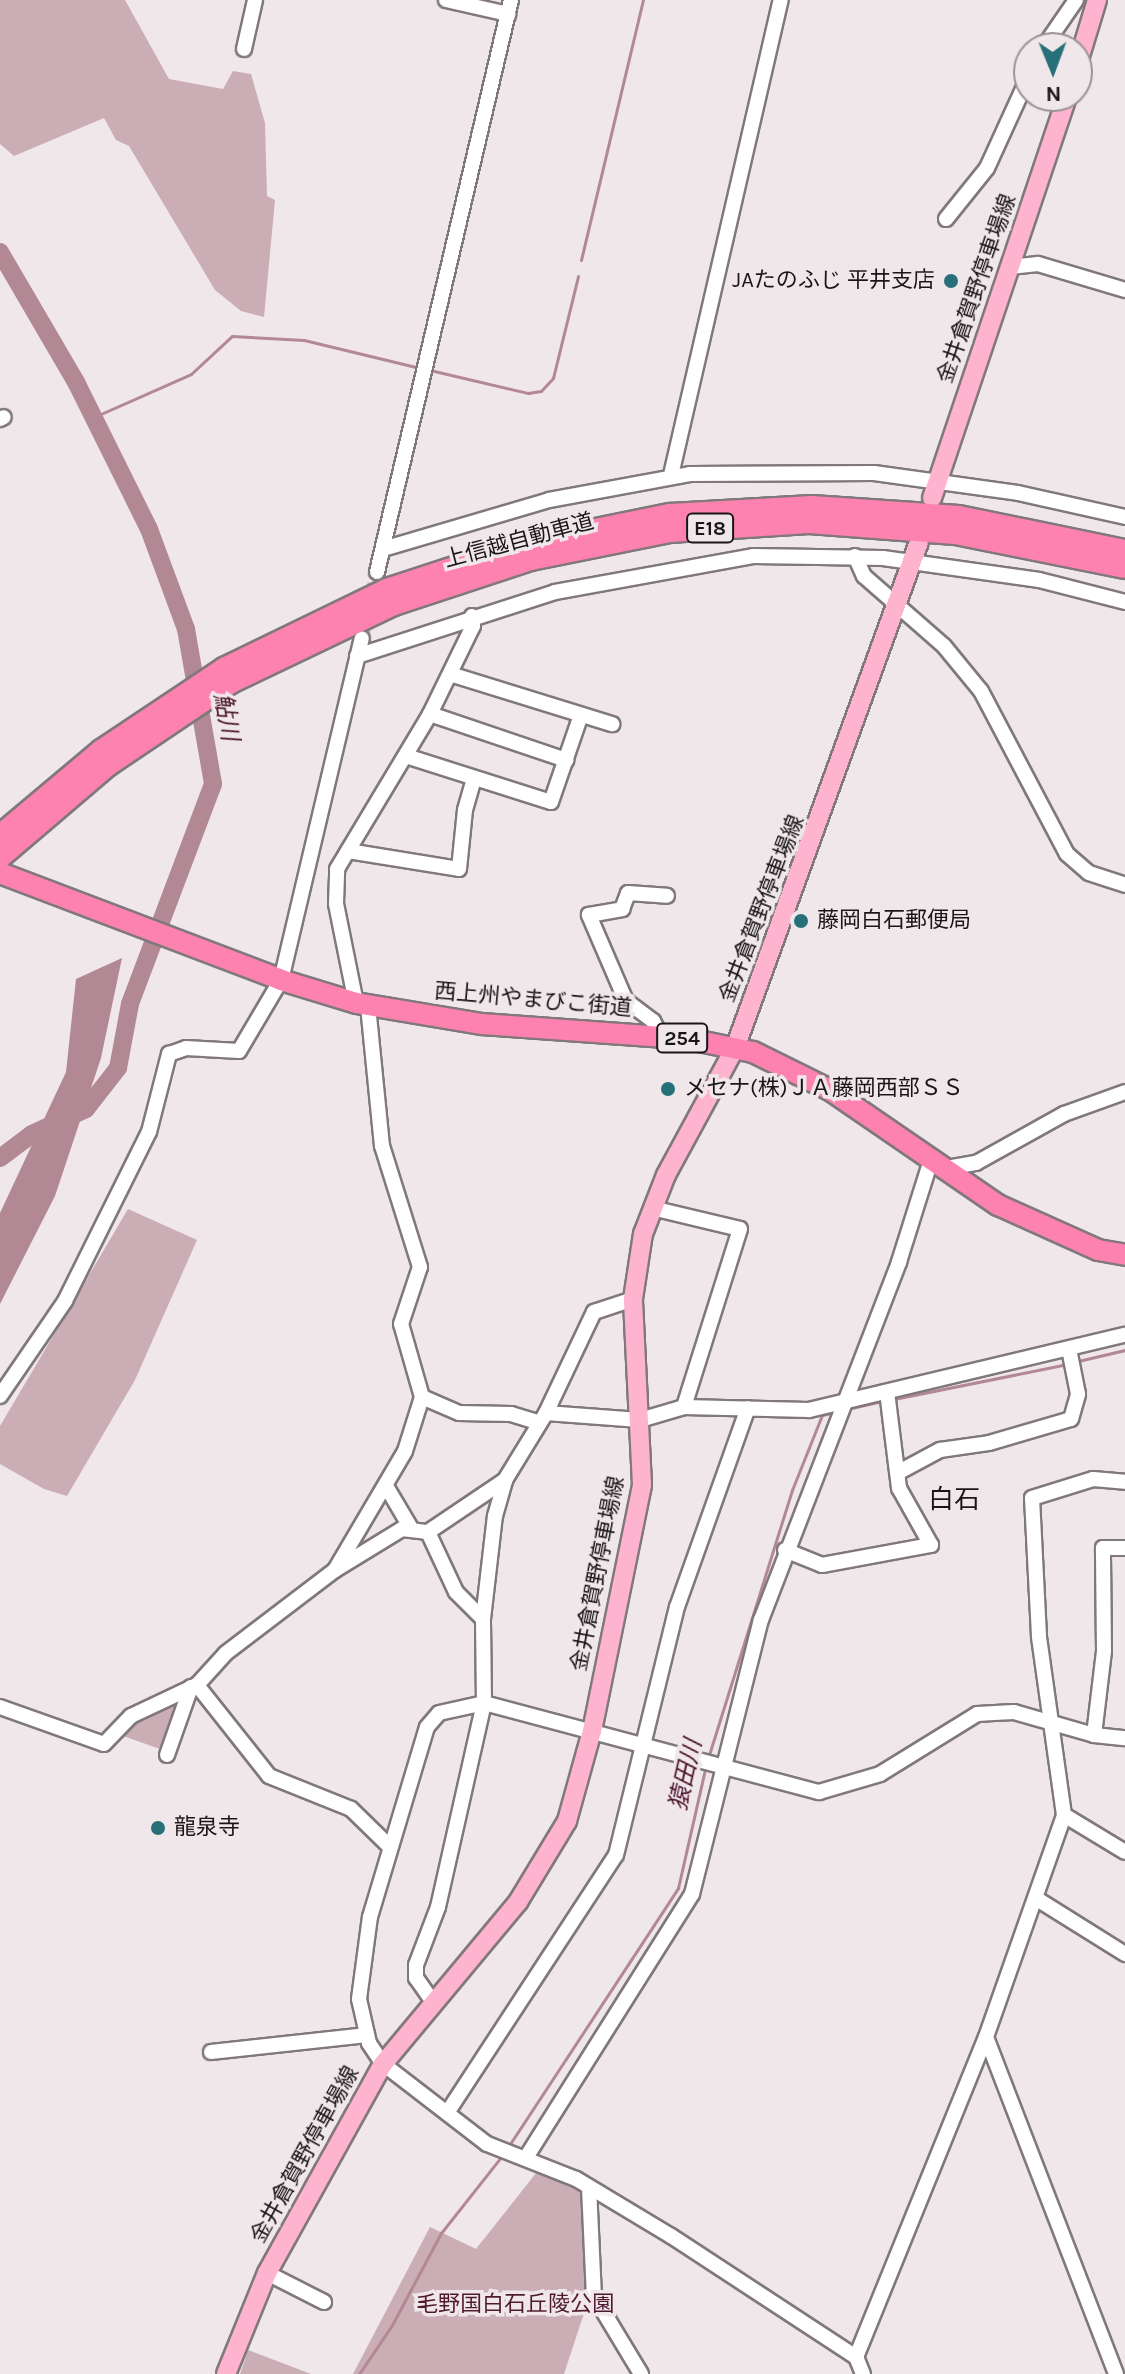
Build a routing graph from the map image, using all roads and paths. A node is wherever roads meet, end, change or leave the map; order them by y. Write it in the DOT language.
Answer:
graph roads {
  1 [pos="255,0"];
  2 [pos="446,0"];
  3 [pos="781,0"];
  4 [pos="1076,0"];
  5 [pos="1097,0"];
  6 [pos="510,7"];
  7 [pos="1054,32"];
  8 [pos="1087,32"];
  9 [pos="244,49"];
  10 [pos="1013,111"];
  11 [pos="1062,112"];
  12 [pos="946,219"];
  13 [pos="1010,267"];
  14 [pos="1125,290"];
  15 [pos="671,475"];
  16 [pos="935,489"];
  17 [pos="1125,517"];
  18 [pos="919,542"];
  19 [pos="383,549"];
  20 [pos="1125,550"];
  21 [pos="855,556"];
  22 [pos="912,562"];
  23 [pos="1125,568"];
  24 [pos="377,572"];
  25 [pos="1125,602"];
  26 [pos="896,604"];
  27 [pos="472,616"];
  28 [pos="310,632"];
  29 [pos="362,638"];
  30 [pos="357,656"];
  31 [pos="450,674"];
  32 [pos="430,714"];
  33 [pos="581,715"];
  34 [pos="612,724"];
  35 [pos="406,756"];
  36 [pos="566,760"];
  37 [pos="474,778"];
  38 [pos="0,835"];
  39 [pos="348,851"];
  40 [pos="0,858"];
  41 [pos="0,873"];
  42 [pos="1125,885"];
  43 [pos="667,896"];
  44 [pos="281,980"];
  45 [pos="362,1004"];
  46 [pos="661,1036"];
  47 [pos="735,1048"];
  48 [pos="1125,1092"];
  49 [pos="936,1166"];
  50 [pos="652,1208"];
  51 [pos="1125,1255"];
  52 [pos="633,1299"];
  53 [pos="1125,1335"];
  54 [pos="1069,1351"];
  55 [pos="887,1394"];
  56 [pos="0,1396"];
  57 [pos="422,1397"];
  58 [pos="842,1404"];
  59 [pos="684,1407"];
  60 [pos="748,1408"];
  61 [pos="543,1418"];
  62 [pos="640,1420"];
  63 [pos="899,1472"];
  64 [pos="505,1480"];
  65 [pos="1125,1482"];
  66 [pos="386,1486"];
  67 [pos="412,1530"];
  68 [pos="428,1532"];
  69 [pos="1125,1548"];
  70 [pos="785,1550"];
  71 [pos="335,1570"];
  72 [pos="483,1619"];
  73 [pos="194,1686"];
  74 [pos="484,1703"];
  75 [pos="0,1707"];
  76 [pos="1050,1723"];
  77 [pos="592,1731"];
  78 [pos="1094,1735"];
  79 [pos="1125,1738"];
  80 [pos="643,1743"];
  81 [pos="167,1755"];
  82 [pos="722,1764"];
  83 [pos="1064,1815"];
  84 [pos="390,1847"];
  85 [pos="1125,1852"];
  86 [pos="1037,1899"];
  87 [pos="1125,1954"];
  88 [pos="433,2002"];
  89 [pos="367,2035"];
  90 [pos="986,2037"];
  91 [pos="211,2052"];
  92 [pos="383,2064"];
  93 [pos="447,2113"];
  94 [pos="527,2156"];
  95 [pos="589,2187"];
  96 [pos="267,2273"];
  97 [pos="324,2302"];
  98 [pos="856,2357"];
  99 [pos="226,2374"];
  100 [pos="641,2374"];
  101 [pos="863,2374"];
  102 [pos="1116,2374"];
  1 -- 9 [label="street"];
  2 -- 6 [label="street"];
  3 -- 15 [label="street"];
  4 -- 7 [label="street"];
  5 -- 8 [label="main road"];
  6 -- 19 [label="street"];
  10 -- 12 [label="street"];
  11 -- 13 [label="main road, 金井倉賀野停車場線"];
  13 -- 14 [label="street"];
  13 -- 16 [label="main road, 金井倉賀野停車場線"];
  15 -- 16 [label="street"];
  15 -- 19 [label="street"];
  16 -- 17 [label="street"];
  18 -- 22 [label="main road, 金井倉賀野停車場線"];
  19 -- 24 [label="street"];
  20 -- 28 [label="highway, 上信越自動車道 / E18"];
  21 -- 22 [label="street"];
  21 -- 26 [label="street"];
  21 -- 27 [label="street"];
  22 -- 25 [label="street"];
  22 -- 26 [label="main road, 金井倉賀野停車場線"];
  23 -- 28 [label="highway, 上信越自動車道 / E18"];
  26 -- 42 [label="street"];
  26 -- 47 [label="main road, 金井倉賀野停車場線"];
  27 -- 30 [label="street"];
  27 -- 31 [label="street"];
  28 -- 38 [label="highway, 上信越自動車道 / E18"];
  28 -- 40 [label="highway, 上信越自動車道 / E18"];
  29 -- 30 [label="street"];
  30 -- 44 [label="street"];
  31 -- 32 [label="street"];
  31 -- 33 [label="street"];
  32 -- 35 [label="street"];
  32 -- 36 [label="street"];
  33 -- 34 [label="street"];
  33 -- 36 [label="street"];
  35 -- 37 [label="street"];
  35 -- 39 [label="street"];
  36 -- 37 [label="street"];
  37 -- 39 [label="street"];
  39 -- 45 [label="street"];
  41 -- 44 [label="highway, 西上州やまびこ街道 / 254"];
  43 -- 46 [label="street"];
  44 -- 45 [label="highway, 西上州やまびこ街道 / 254"];
  44 -- 56 [label="street"];
  45 -- 46 [label="highway, 西上州やまびこ街道 / 254"];
  45 -- 57 [label="street"];
  46 -- 47 [label="highway, 西上州やまびこ街道 / 254"];
  47 -- 49 [label="highway, 西上州やまびこ街道 / 254"];
  47 -- 50 [label="main road, 金井倉賀野停車場線"];
  48 -- 49 [label="street"];
  49 -- 51 [label="highway, 西上州やまびこ街道 / 254"];
  49 -- 58 [label="street"];
  50 -- 52 [label="main road, 金井倉賀野停車場線"];
  50 -- 59 [label="street"];
  52 -- 61 [label="street"];
  52 -- 62 [label="main road, 金井倉賀野停車場線"];
  53 -- 54 [label="street"];
  54 -- 55 [label="street"];
  54 -- 63 [label="street"];
  55 -- 58 [label="street"];
  55 -- 63 [label="street"];
  57 -- 61 [label="street"];
  57 -- 66 [label="street"];
  58 -- 60 [label="street"];
  58 -- 70 [label="street"];
  59 -- 60 [label="street"];
  59 -- 62 [label="street"];
  60 -- 80 [label="street"];
  61 -- 62 [label="street"];
  61 -- 64 [label="street"];
  62 -- 77 [label="main road, 金井倉賀野停車場線"];
  63 -- 70 [label="street"];
  64 -- 68 [label="street"];
  64 -- 72 [label="street"];
  65 -- 76 [label="street"];
  66 -- 67 [label="street"];
  66 -- 71 [label="street"];
  67 -- 68 [label="street"];
  67 -- 71 [label="street"];
  68 -- 72 [label="street"];
  69 -- 78 [label="street"];
  70 -- 82 [label="street"];
  71 -- 73 [label="street"];
  72 -- 74 [label="street"];
  73 -- 75 [label="street"];
  73 -- 81 [label="street"];
  73 -- 84 [label="street"];
  74 -- 77 [label="street"];
  74 -- 84 [label="street"];
  74 -- 88 [label="street"];
  76 -- 78 [label="street"];
  76 -- 82 [label="street"];
  76 -- 83 [label="street"];
  77 -- 80 [label="street"];
  77 -- 88 [label="main road, 金井倉賀野停車場線"];
  78 -- 79 [label="street"];
  80 -- 82 [label="street"];
  80 -- 93 [label="street"];
  82 -- 94 [label="street"];
  83 -- 85 [label="street"];
  83 -- 86 [label="street"];
  84 -- 89 [label="street"];
  86 -- 87 [label="street"];
  86 -- 90 [label="street"];
  88 -- 92 [label="main road, 金井倉賀野停車場線"];
  89 -- 91 [label="street"];
  89 -- 92 [label="street"];
  90 -- 98 [label="street"];
  90 -- 102 [label="street"];
  92 -- 93 [label="street"];
  92 -- 96 [label="main road, 金井倉賀野停車場線"];
  93 -- 94 [label="street"];
  94 -- 95 [label="street"];
  95 -- 98 [label="street"];
  95 -- 100 [label="street"];
  96 -- 97 [label="street"];
  96 -- 99 [label="main road, 金井倉賀野停車場線"];
  98 -- 101 [label="street"];
}
